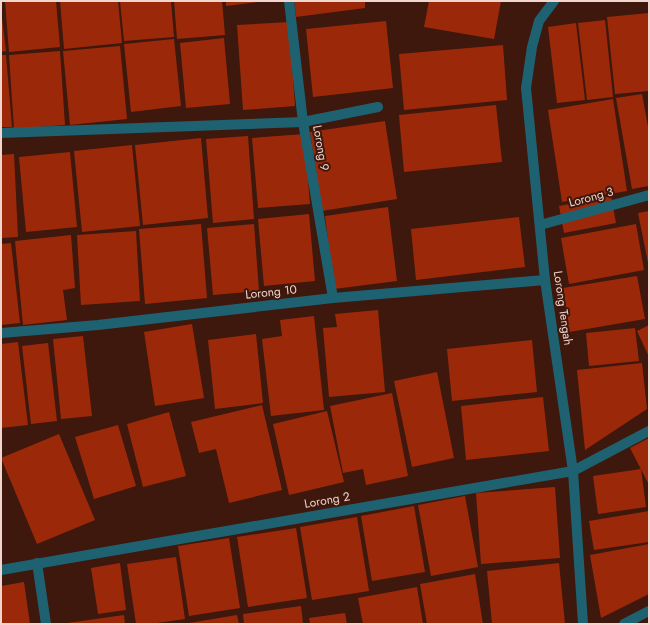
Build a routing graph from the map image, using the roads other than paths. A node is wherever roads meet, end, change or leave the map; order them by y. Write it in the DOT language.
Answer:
graph roads {
  1 [pos="289,1"];
  2 [pos="554,1"];
  3 [pos="378,107"];
  4 [pos="303,122"];
  5 [pos="1,133"];
  6 [pos="649,196"];
  7 [pos="540,224"];
  8 [pos="545,280"];
  9 [pos="333,298"];
  10 [pos="1,333"];
  11 [pos="649,431"];
  12 [pos="573,471"];
  13 [pos="37,563"];
  14 [pos="1,570"];
  15 [pos="649,611"];
  16 [pos="46,624"];
  17 [pos="583,624"];
  18 [pos="624,624"];
  1 -- 4 [label="street, Lorong 9"];
  2 -- 7 [label="street, Lorong Tengah"];
  3 -- 4 [label="street"];
  4 -- 5 [label="street"];
  4 -- 9 [label="street, Lorong 9"];
  6 -- 7 [label="street, Lorong 3"];
  7 -- 8 [label="street, Lorong Tengah"];
  8 -- 9 [label="street, Lorong 10"];
  8 -- 12 [label="street, Lorong Tengah"];
  9 -- 10 [label="street, Lorong 10"];
  11 -- 12 [label="street, Lorong 2"];
  12 -- 13 [label="street, Lorong 2"];
  12 -- 17 [label="street, Lorong Tengah"];
  13 -- 14 [label="street, Lorong 2"];
  13 -- 16 [label="street"];
  15 -- 18 [label="street"];
}
